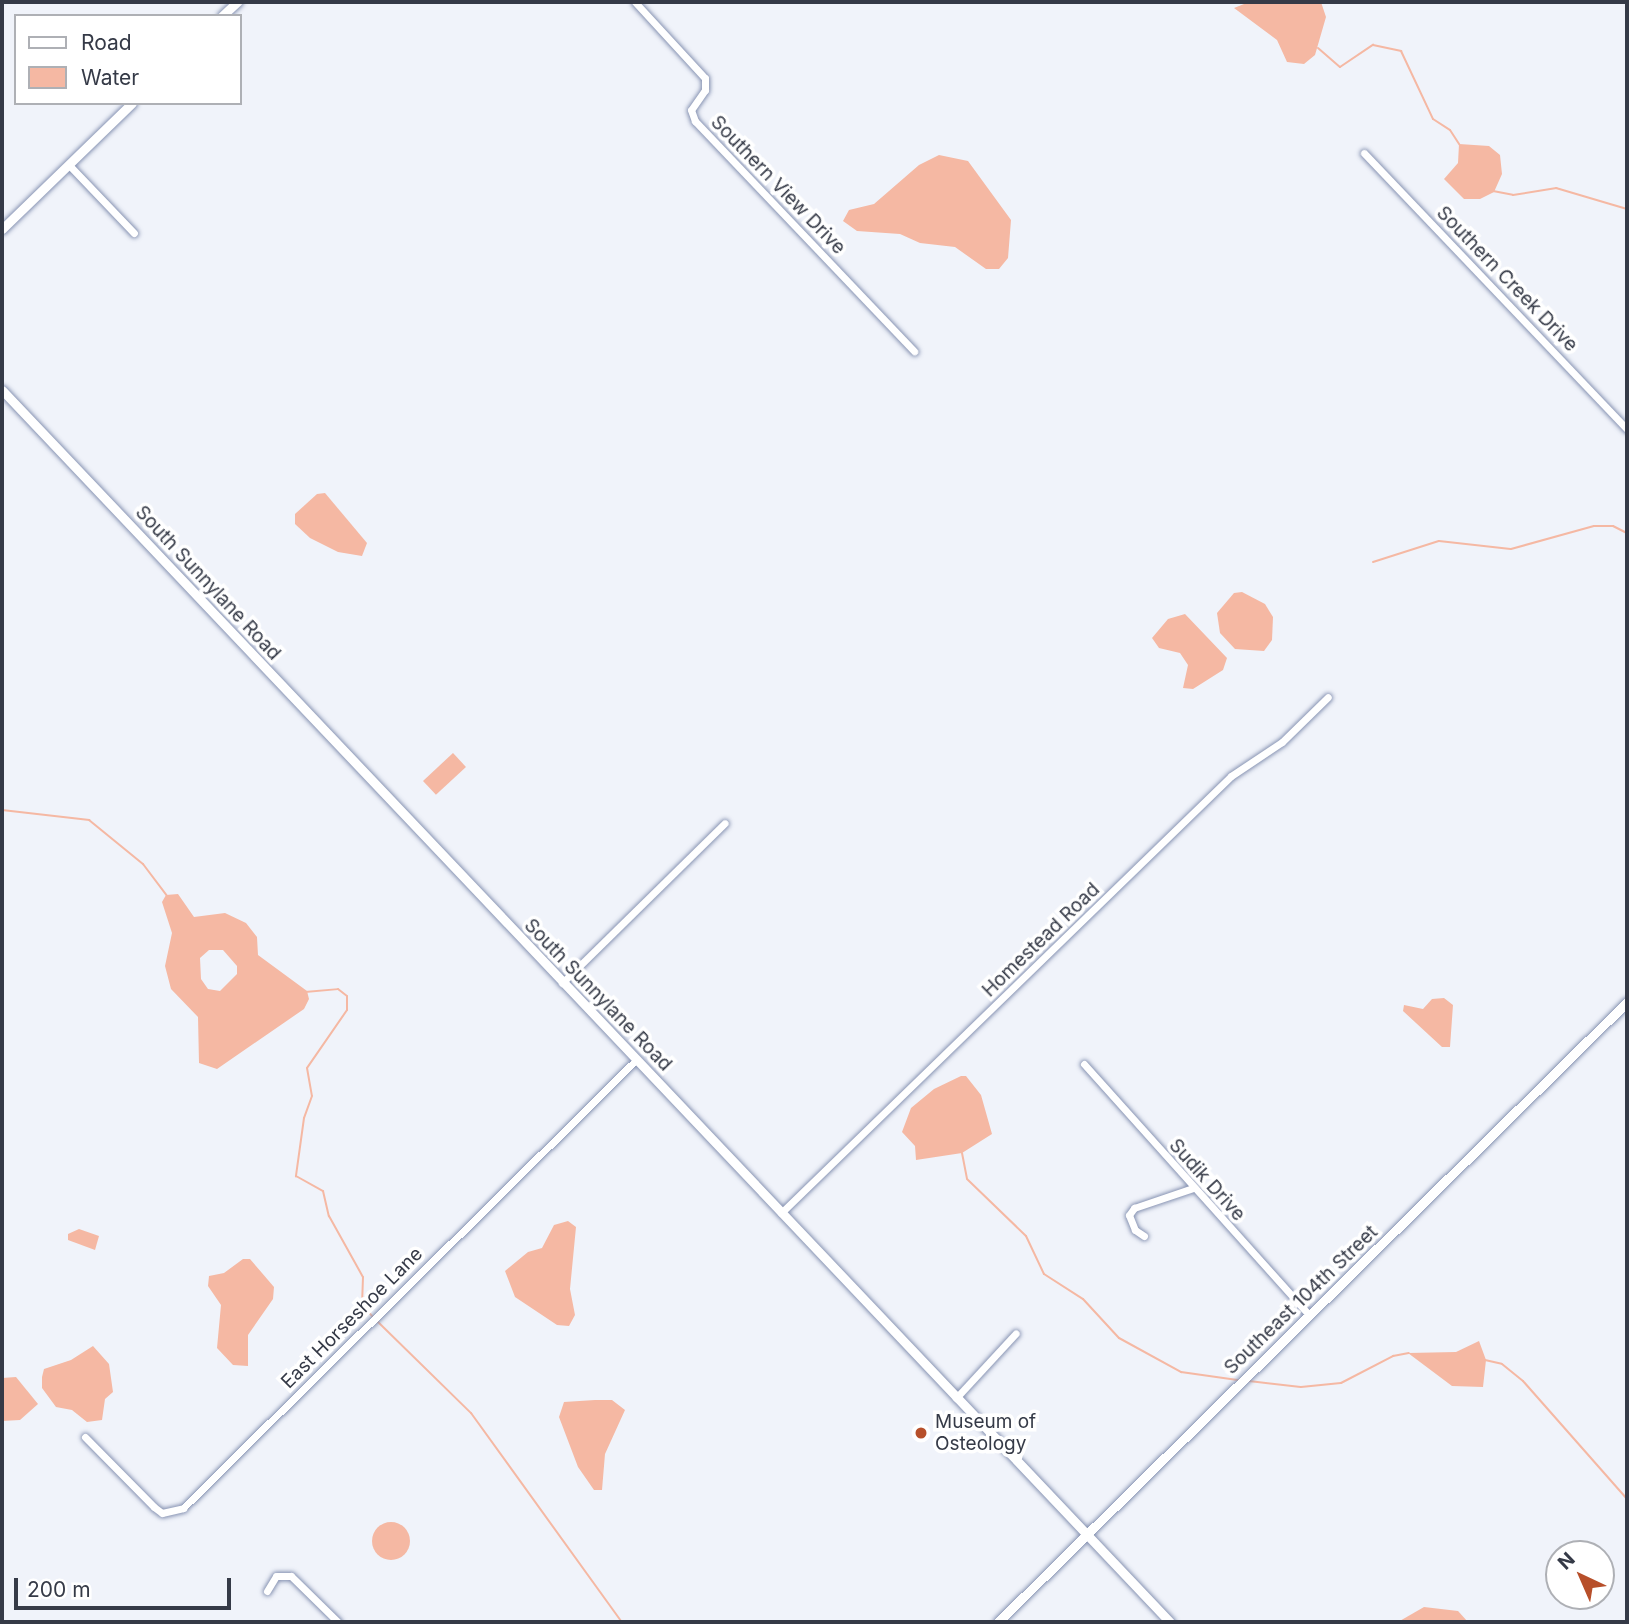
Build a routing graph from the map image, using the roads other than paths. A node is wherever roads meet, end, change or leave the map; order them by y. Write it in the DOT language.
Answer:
graph roads {
  1 [pos="237,2"];
  2 [pos="635,2"];
  3 [pos="224,14"];
  4 [pos="130,105"];
  5 [pos="1364,153"];
  6 [pos="69,164"];
  7 [pos="2,229"];
  8 [pos="134,233"];
  9 [pos="914,351"];
  10 [pos="2,390"];
  11 [pos="1627,429"];
  12 [pos="1328,697"];
  13 [pos="725,822"];
  14 [pos="562,983"];
  15 [pos="1627,1002"];
  16 [pos="636,1060"];
  17 [pos="1084,1064"];
  18 [pos="1194,1188"];
  19 [pos="781,1213"];
  20 [pos="1143,1236"];
  21 [pos="1310,1316"];
  22 [pos="1016,1333"];
  23 [pos="956,1398"];
  24 [pos="85,1437"];
  25 [pos="1087,1536"];
  26 [pos="267,1591"];
  27 [pos="338,1622"];
  28 [pos="998,1622"];
  29 [pos="1170,1622"];
  1 -- 3 [label="street"];
  2 -- 9 [label="street, Southern View Drive"];
  4 -- 6 [label="street"];
  5 -- 11 [label="street, Southern Creek Drive"];
  6 -- 7 [label="street"];
  6 -- 8 [label="street"];
  10 -- 14 [label="street, South Sunnylane Road"];
  12 -- 19 [label="street, Homestead Road"];
  13 -- 14 [label="street"];
  14 -- 16 [label="street, South Sunnylane Road"];
  15 -- 21 [label="street, Southeast 104th Street"];
  16 -- 19 [label="street, South Sunnylane Road"];
  16 -- 24 [label="street, East Horseshoe Lane"];
  17 -- 18 [label="street, Sudik Drive"];
  18 -- 20 [label="street"];
  18 -- 21 [label="street, Sudik Drive"];
  19 -- 23 [label="street, South Sunnylane Road"];
  21 -- 25 [label="street, Southeast 104th Street"];
  22 -- 23 [label="street"];
  23 -- 25 [label="street, South Sunnylane Road"];
  25 -- 28 [label="street, Southeast 104th Street"];
  25 -- 29 [label="street, South Sunnylane Road"];
  26 -- 27 [label="street"];
}
